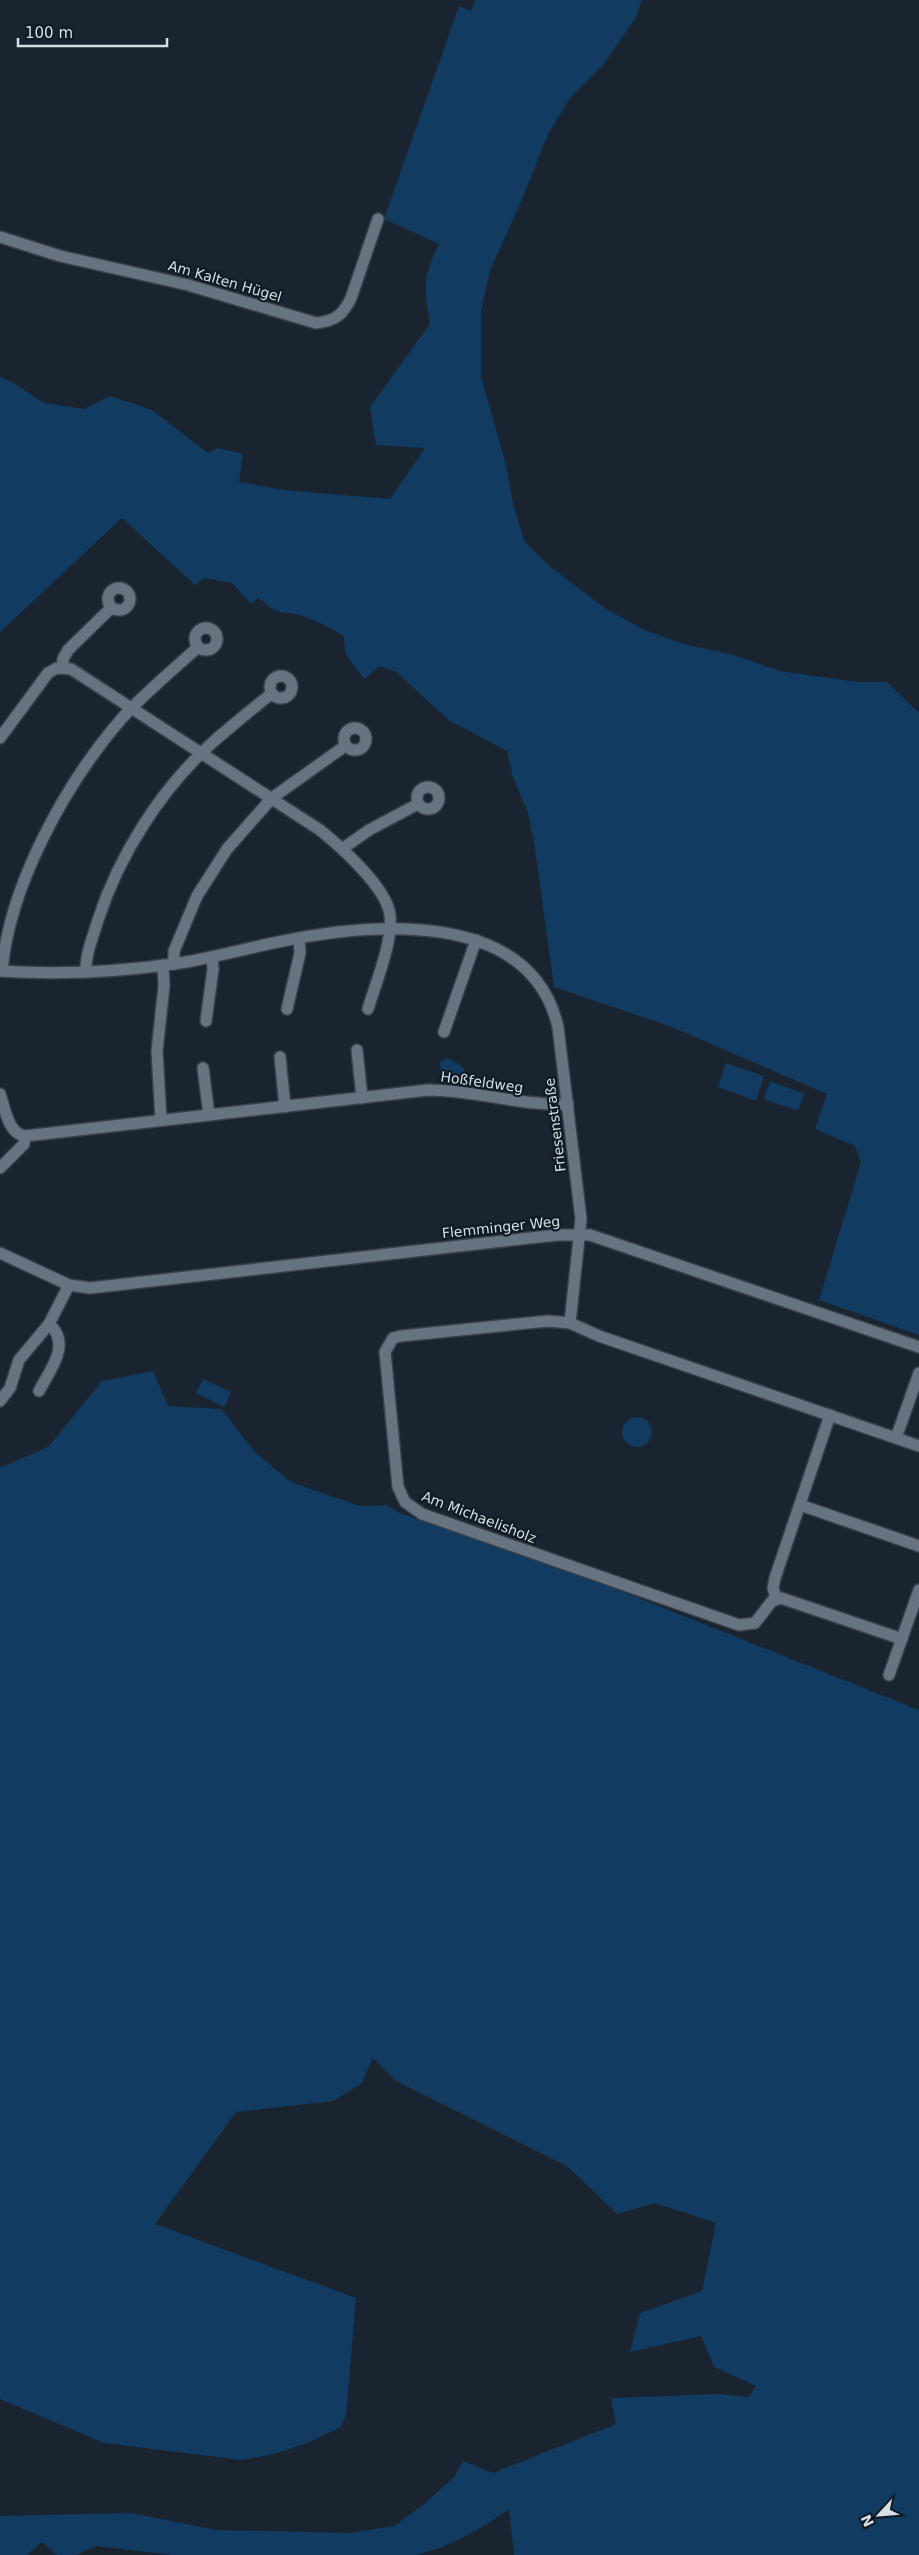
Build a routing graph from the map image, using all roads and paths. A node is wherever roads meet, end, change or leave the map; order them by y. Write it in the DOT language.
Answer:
graph roads {
  1 [pos="378,219"];
  2 [pos="0,237"];
  3 [pos="111,608"];
  4 [pos="198,647"];
  5 [pos="63,668"];
  6 [pos="271,694"];
  7 [pos="132,708"];
  8 [pos="0,738"];
  9 [pos="345,746"];
  10 [pos="202,753"];
  11 [pos="272,798"];
  12 [pos="418,804"];
  13 [pos="342,849"];
  14 [pos="390,930"];
  15 [pos="299,938"];
  16 [pos="476,940"];
  17 [pos="212,957"];
  18 [pos="169,965"];
  19 [pos="1,971"];
  20 [pos="86,972"];
  21 [pos="287,1009"];
  22 [pos="368,1009"];
  23 [pos="206,1021"];
  24 [pos="444,1032"];
  25 [pos="357,1050"];
  26 [pos="280,1057"];
  27 [pos="203,1068"];
  28 [pos="0,1094"];
  29 [pos="362,1098"];
  30 [pos="568,1104"];
  31 [pos="285,1107"];
  32 [pos="208,1115"];
  33 [pos="161,1120"];
  34 [pos="25,1136"];
  35 [pos="0,1168"];
  36 [pos="580,1234"];
  37 [pos="0,1253"];
  38 [pos="69,1285"];
  39 [pos="570,1323"];
  40 [pos="49,1324"];
  41 [pos="919,1347"];
  42 [pos="919,1373"];
  43 [pos="39,1391"];
  44 [pos="0,1400"];
  45 [pos="830,1415"];
  46 [pos="896,1438"];
  47 [pos="919,1446"];
  48 [pos="800,1505"];
  49 [pos="919,1546"];
  50 [pos="919,1590"];
  51 [pos="776,1598"];
  52 [pos="902,1639"];
  53 [pos="889,1675"];
  1 -- 2 [label="street, Am Kalten Hügel"];
  3 -- 5 [label="street"];
  4 -- 7 [label="street"];
  5 -- 7 [label="street"];
  5 -- 8 [label="street"];
  6 -- 10 [label="street"];
  7 -- 10 [label="street"];
  7 -- 19 [label="street"];
  9 -- 11 [label="street"];
  10 -- 11 [label="street"];
  10 -- 20 [label="street"];
  11 -- 13 [label="street"];
  11 -- 18 [label="street"];
  12 -- 13 [label="street"];
  13 -- 14 [label="street"];
  14 -- 15 [label="street, Friesenstraße"];
  14 -- 16 [label="street, Friesenstraße"];
  14 -- 22 [label="street"];
  15 -- 17 [label="street, Friesenstraße"];
  15 -- 21 [label="street"];
  16 -- 24 [label="street"];
  16 -- 30 [label="street, Friesenstraße"];
  17 -- 18 [label="street, Friesenstraße"];
  17 -- 23 [label="street"];
  18 -- 20 [label="street, Friesenstraße"];
  18 -- 33 [label="street"];
  19 -- 20 [label="street, Friesenstraße"];
  25 -- 29 [label="street"];
  26 -- 31 [label="street"];
  27 -- 32 [label="street"];
  28 -- 34 [label="street"];
  29 -- 30 [label="street, Hoßfeldweg"];
  29 -- 31 [label="street, Hoßfeldweg"];
  30 -- 36 [label="street, Friesenstraße"];
  31 -- 32 [label="street, Hoßfeldweg"];
  32 -- 33 [label="street, Hoßfeldweg"];
  33 -- 34 [label="street, Hoßfeldweg"];
  34 -- 35 [label="street"];
  36 -- 38 [label="street, Flemminger Weg"];
  36 -- 39 [label="street"];
  36 -- 41 [label="street, Flemminger Weg"];
  37 -- 38 [label="street, Flemminger Weg"];
  38 -- 40 [label="street"];
  39 -- 45 [label="street, Am Michaelisholz"];
  39 -- 51 [label="street, Am Michaelisholz"];
  40 -- 43 [label="street"];
  40 -- 44 [label="street"];
  42 -- 46 [label="street"];
  45 -- 46 [label="street, Am Michaelisholz"];
  45 -- 48 [label="street"];
  46 -- 47 [label="street, Am Michaelisholz"];
  48 -- 49 [label="street"];
  48 -- 51 [label="street"];
  50 -- 52 [label="street"];
  51 -- 52 [label="street"];
  52 -- 53 [label="street"];
}
